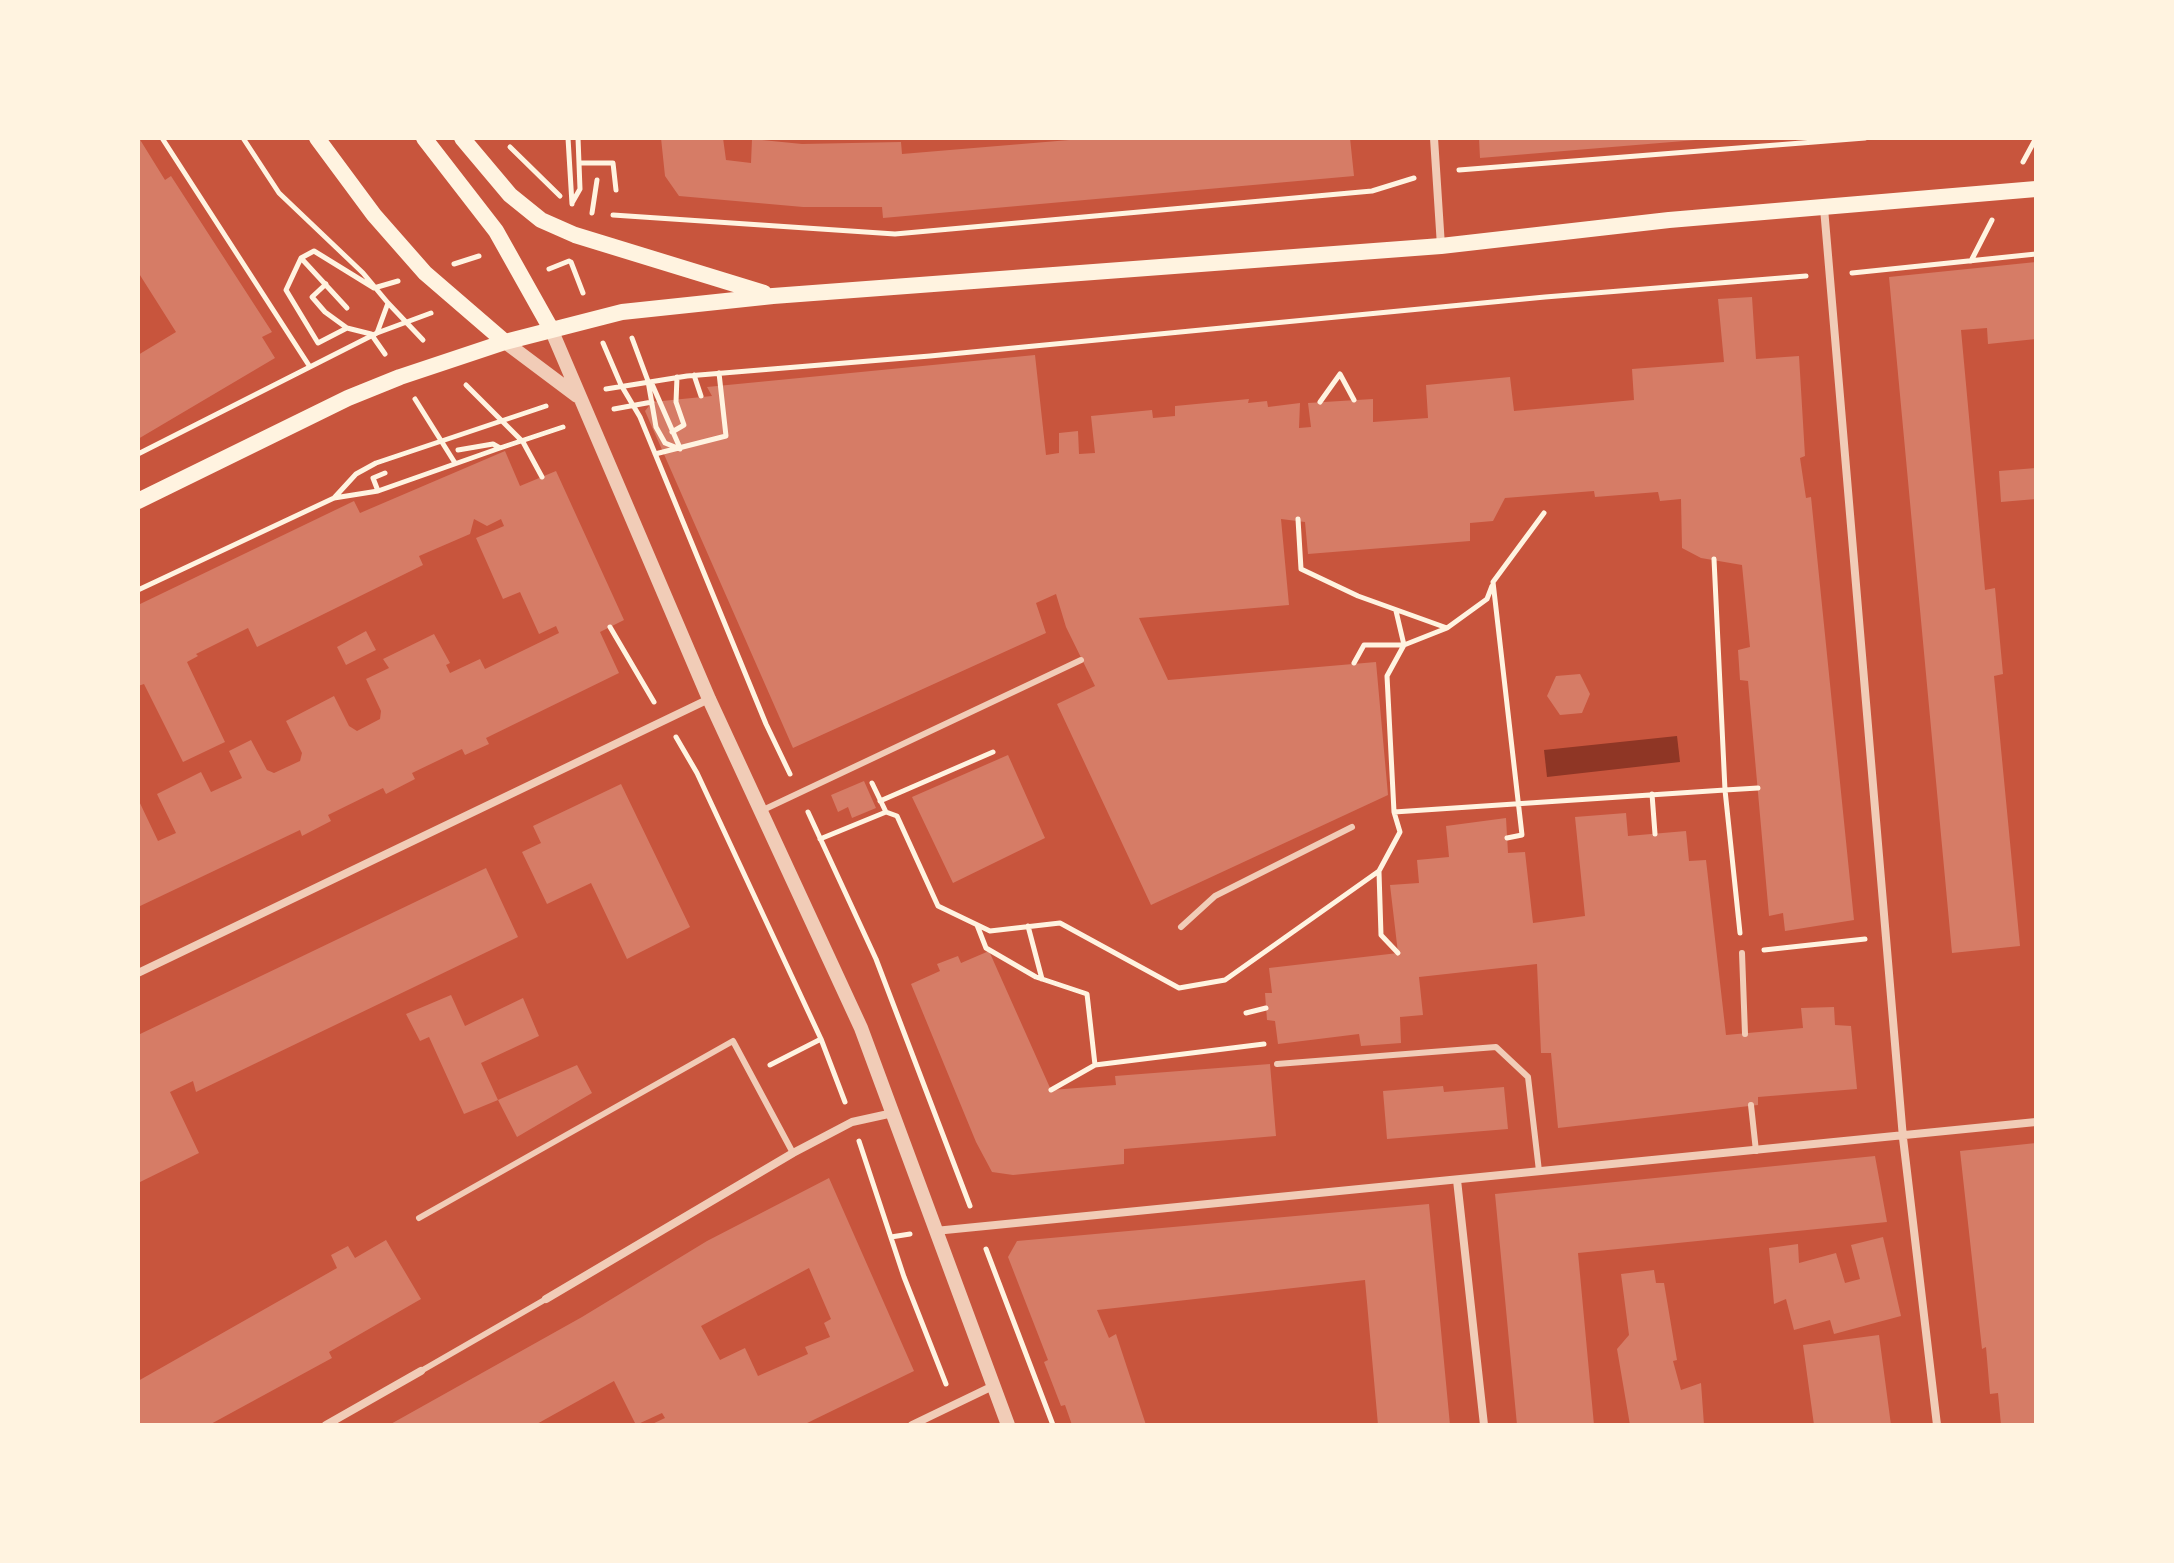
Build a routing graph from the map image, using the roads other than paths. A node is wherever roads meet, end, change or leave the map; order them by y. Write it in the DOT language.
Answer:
graph roads {
  1 [pos="317,138"];
  2 [pos="424,138"];
  3 [pos="462,138"];
  4 [pos="1434,138"];
  5 [pos="2036,189"];
  6 [pos="1824,207"];
  7 [pos="1441,246"];
  8 [pos="773,296"];
  9 [pos="551,329"];
  10 [pos="505,342"];
  11 [pos="577,396"];
  12 [pos="138,501"];
  13 [pos="1081,660"];
  14 [pos="709,699"];
  15 [pos="759,811"];
  16 [pos="1352,827"];
  17 [pos="1181,927"];
  18 [pos="1742,953"];
  19 [pos="138,973"];
  20 [pos="1745,1034"];
  21 [pos="1277,1064"];
  22 [pos="1751,1105"];
  23 [pos="893,1112"];
  24 [pos="2036,1122"];
  25 [pos="1903,1138"];
  26 [pos="1756,1151"];
  27 [pos="793,1153"];
  28 [pos="1539,1171"];
  29 [pos="1457,1180"];
  30 [pos="419,1218"];
  31 [pos="934,1231"];
  32 [pos="546,1299"];
  33 [pos="421,1371"];
  34 [pos="993,1386"];
  35 [pos="326,1425"];
  36 [pos="912,1425"];
  37 [pos="1008,1425"];
  38 [pos="1484,1425"];
  39 [pos="1937,1425"];
  1 -- 10 [label="main road"];
  2 -- 9 [label="main road"];
  3 -- 8 [label="main road"];
  4 -- 7 [label="street"];
  5 -- 6 [label="main road"];
  6 -- 7 [label="main road"];
  6 -- 25 [label="street"];
  7 -- 8 [label="main road"];
  8 -- 9 [label="main road"];
  9 -- 10 [label="main road"];
  9 -- 11 [label="street"];
  10 -- 11 [label="street"];
  10 -- 12 [label="main road"];
  11 -- 14 [label="street"];
  13 -- 15 [label="lane"];
  14 -- 15 [label="street"];
  14 -- 19 [label="street"];
  15 -- 23 [label="street"];
  16 -- 17 [label="lane"];
  18 -- 20 [label="lane"];
  21 -- 28 [label="lane"];
  22 -- 26 [label="lane"];
  23 -- 27 [label="street"];
  23 -- 31 [label="street"];
  24 -- 25 [label="street"];
  25 -- 26 [label="street"];
  25 -- 39 [label="street"];
  26 -- 28 [label="street"];
  27 -- 30 [label="lane"];
  27 -- 32 [label="street"];
  28 -- 29 [label="street"];
  29 -- 31 [label="street"];
  29 -- 38 [label="street"];
  31 -- 34 [label="street"];
  32 -- 33 [label="lane"];
  33 -- 35 [label="street"];
  34 -- 36 [label="street"];
  34 -- 37 [label="street"];
}
